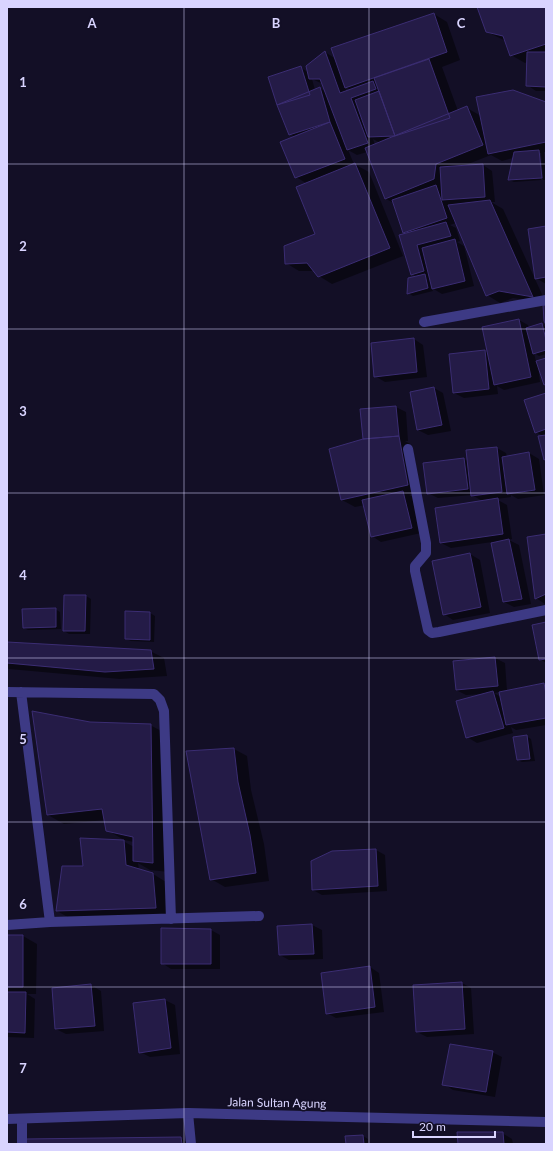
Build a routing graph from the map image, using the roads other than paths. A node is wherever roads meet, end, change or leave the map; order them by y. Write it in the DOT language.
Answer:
graph roads {
  1 [pos="546,300"];
  2 [pos="424,322"];
  3 [pos="408,449"];
  4 [pos="546,610"];
  5 [pos="7,692"];
  6 [pos="21,692"];
  7 [pos="259,916"];
  8 [pos="171,919"];
  9 [pos="50,922"];
  10 [pos="7,925"];
  11 [pos="188,1113"];
  12 [pos="7,1119"];
  13 [pos="22,1119"];
  14 [pos="546,1122"];
  15 [pos="22,1144"];
  16 [pos="191,1144"];
  1 -- 2 [label="street"];
  3 -- 4 [label="street"];
  5 -- 6 [label="street"];
  6 -- 8 [label="street"];
  6 -- 9 [label="street"];
  7 -- 8 [label="street"];
  8 -- 9 [label="street"];
  9 -- 10 [label="street"];
  11 -- 13 [label="street, Jalan Sultan Agung"];
  11 -- 14 [label="street, Jalan Sultan Agung"];
  11 -- 16 [label="street"];
  12 -- 13 [label="street, Jalan Sultan Agung"];
  13 -- 15 [label="street"];
}
